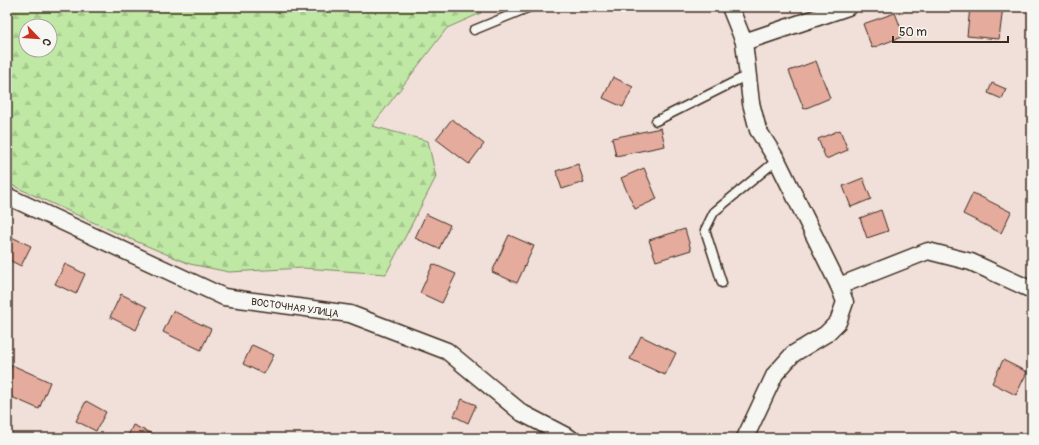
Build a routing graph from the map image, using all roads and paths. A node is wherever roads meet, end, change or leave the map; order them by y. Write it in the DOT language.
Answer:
graph roads {
  1 [pos="530,7"];
  2 [pos="730,7"];
  3 [pos="848,7"];
  4 [pos="474,30"];
  5 [pos="744,42"];
  6 [pos="748,75"];
  7 [pos="656,121"];
  8 [pos="777,160"];
  9 [pos="7,196"];
  10 [pos="722,283"];
  11 [pos="839,286"];
  12 [pos="1032,290"];
  13 [pos="570,438"];
  14 [pos="745,438"];
  1 -- 4 [label="lane"];
  2 -- 5 [label="street"];
  3 -- 5 [label="street"];
  5 -- 6 [label="street"];
  6 -- 7 [label="lane"];
  6 -- 8 [label="street"];
  8 -- 10 [label="lane"];
  8 -- 11 [label="street"];
  9 -- 13 [label="street, ВОСТОЧНАЯ УЛИЦА"];
  11 -- 12 [label="street"];
  11 -- 14 [label="street"];
}
